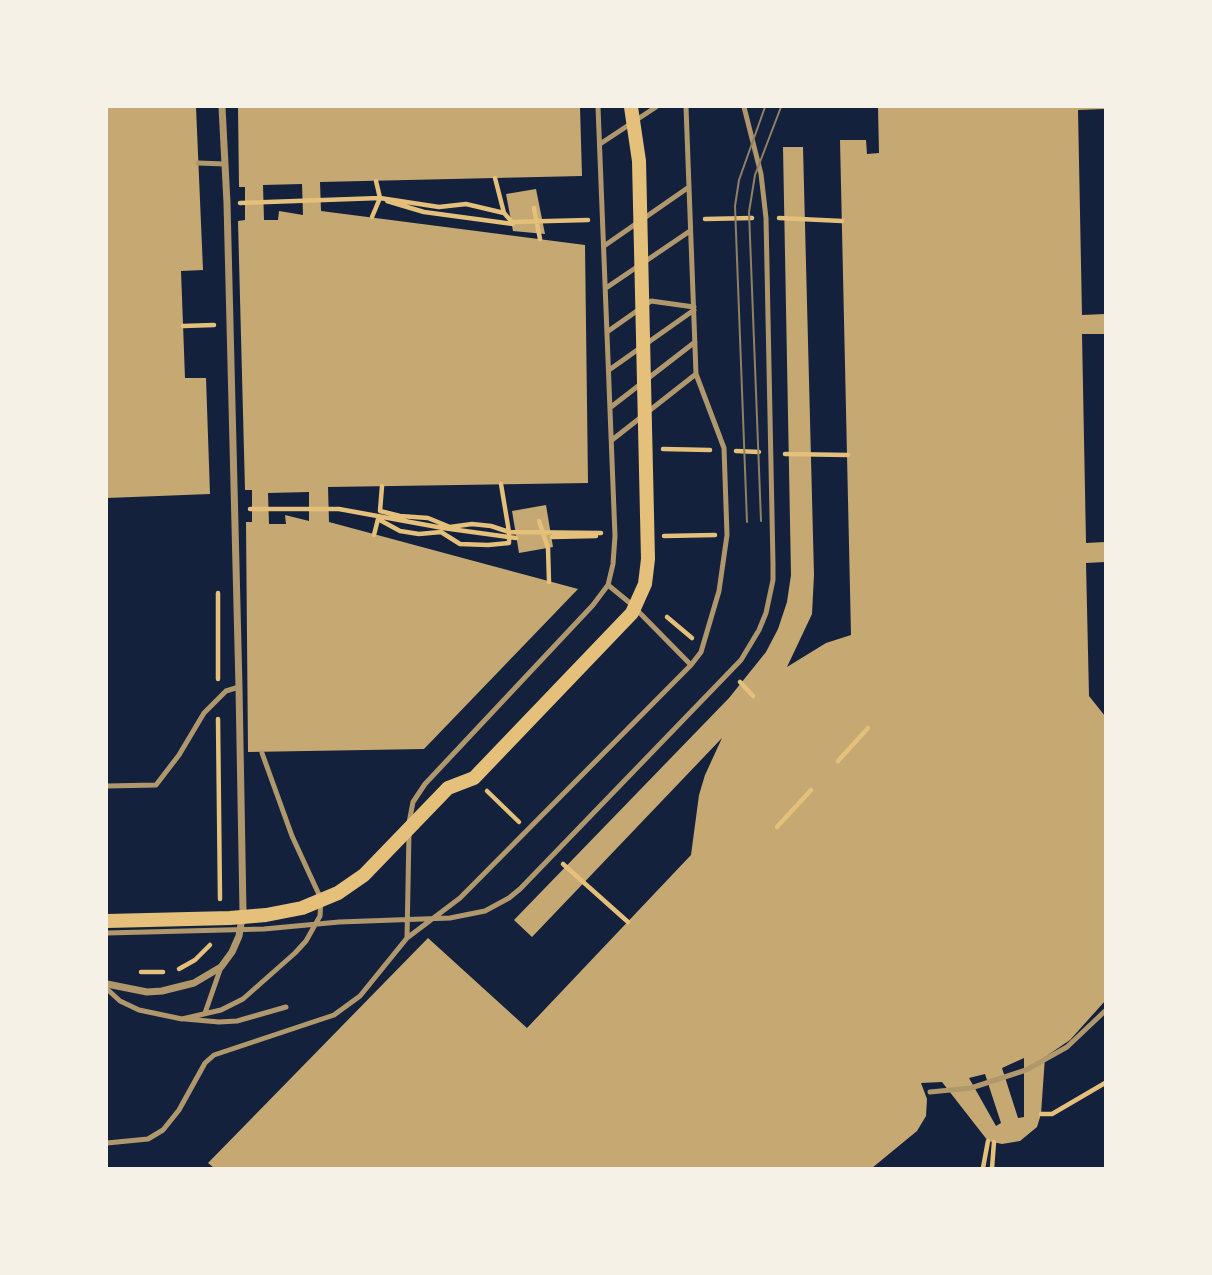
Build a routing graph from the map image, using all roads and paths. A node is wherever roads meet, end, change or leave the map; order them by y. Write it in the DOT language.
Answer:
graph roads {
  1 [pos="222,107"];
  2 [pos="598,107"];
  3 [pos="631,107"];
  4 [pos="656,107"];
  5 [pos="686,107"];
  6 [pos="744,107"];
  7 [pos="600,144"];
  8 [pos="198,163"];
  9 [pos="225,164"];
  10 [pos="495,178"];
  11 [pos="376,181"];
  12 [pos="689,187"];
  13 [pos="380,198"];
  14 [pos="244,203"];
  15 [pos="534,208"];
  16 [pos="504,213"];
  17 [pos="372,217"];
  18 [pos="540,220"];
  19 [pos="513,224"];
  20 [pos="691,231"];
  21 [pos="540,239"];
  22 [pos="604,246"];
  23 [pos="606,288"];
  24 [pos="694,308"];
  25 [pos="183,326"];
  26 [pos="607,332"];
  27 [pos="214,338"];
  28 [pos="695,342"];
  29 [pos="609,370"];
  30 [pos="696,374"];
  31 [pos="611,407"];
  32 [pos="612,440"];
  33 [pos="644,450"];
  34 [pos="718,451"];
  35 [pos="731,451"];
  36 [pos="771,453"];
  37 [pos="848,456"];
  38 [pos="501,484"];
  39 [pos="382,486"];
  40 [pos="235,510"];
  41 [pos="380,512"];
  42 [pos="377,519"];
  43 [pos="538,521"];
  44 [pos="509,532"];
  45 [pos="543,533"];
  46 [pos="606,533"];
  47 [pos="374,535"];
  48 [pos="516,538"];
  49 [pos="549,582"];
  50 [pos="608,585"];
  51 [pos="218,589"];
  52 [pos="691,665"];
  53 [pos="239,687"];
  54 [pos="217,699"];
  55 [pos="868,729"];
  56 [pos="262,752"];
  57 [pos="838,761"];
  58 [pos="107,786"];
  59 [pos="811,790"];
  60 [pos="777,827"];
  61 [pos="220,907"];
  62 [pos="107,921"];
  63 [pos="107,933"];
  64 [pos="407,938"];
  65 [pos="213,941"];
  66 [pos="221,967"];
  67 [pos="107,987"];
  68 [pos="127,988"];
  69 [pos="286,1007"];
  70 [pos="1105,1011"];
  71 [pos="205,1013"];
  72 [pos="181,1019"];
  73 [pos="1105,1083"];
  74 [pos="930,1092"];
  75 [pos="1041,1114"];
  76 [pos="107,1143"];
  77 [pos="983,1168"];
  78 [pos="992,1168"];
  1 -- 9 [label="street"];
  2 -- 7 [label="lane"];
  3 -- 33 [label="main road"];
  4 -- 7 [label="lane"];
  5 -- 12 [label="lane"];
  6 -- 36 [label="lane"];
  7 -- 22 [label="lane"];
  8 -- 9 [label="lane"];
  9 -- 40 [label="street"];
  10 -- 16 [label="path"];
  11 -- 13 [label="path"];
  12 -- 20 [label="lane"];
  12 -- 22 [label="lane"];
  13 -- 14 [label="path"];
  13 -- 16 [label="path"];
  13 -- 17 [label="path"];
  13 -- 19 [label="path"];
  15 -- 18 [label="path"];
  16 -- 18 [label="path"];
  18 -- 21 [label="path"];
  20 -- 23 [label="lane"];
  20 -- 24 [label="lane"];
  22 -- 23 [label="lane"];
  23 -- 26 [label="lane"];
  24 -- 26 [label="lane"];
  24 -- 28 [label="lane"];
  24 -- 29 [label="lane"];
  25 -- 27 [label="path"];
  26 -- 29 [label="lane"];
  28 -- 30 [label="lane"];
  28 -- 31 [label="lane"];
  29 -- 31 [label="lane"];
  30 -- 32 [label="lane"];
  30 -- 52 [label="lane"];
  31 -- 32 [label="lane"];
  32 -- 50 [label="lane"];
  33 -- 34 [label="path"];
  33 -- 62 [label="main road"];
  35 -- 36 [label="path"];
  36 -- 37 [label="path"];
  36 -- 63 [label="lane"];
  38 -- 44 [label="path"];
  39 -- 41 [label="path"];
  40 -- 48 [label="path"];
  40 -- 53 [label="street"];
  41 -- 42 [label="path"];
  41 -- 44 [label="path"];
  42 -- 44 [label="path"];
  42 -- 47 [label="path"];
  43 -- 45 [label="path"];
  44 -- 45 [label="path"];
  45 -- 46 [label="path"];
  45 -- 49 [label="path"];
  50 -- 52 [label="lane"];
  50 -- 64 [label="lane"];
  51 -- 54 [label="path"];
  52 -- 64 [label="lane"];
  53 -- 54 [label="lane"];
  53 -- 66 [label="street"];
  54 -- 58 [label="lane"];
  54 -- 61 [label="path"];
  55 -- 57 [label="path"];
  56 -- 71 [label="lane"];
  59 -- 60 [label="path"];
  64 -- 76 [label="lane"];
  65 -- 68 [label="path"];
  66 -- 68 [label="street"];
  66 -- 71 [label="lane"];
  67 -- 68 [label="street"];
  67 -- 72 [label="lane"];
  69 -- 72 [label="lane"];
  70 -- 74 [label="lane"];
  71 -- 72 [label="lane"];
  73 -- 75 [label="path"];
  77 -- 78 [label="path"];
}
